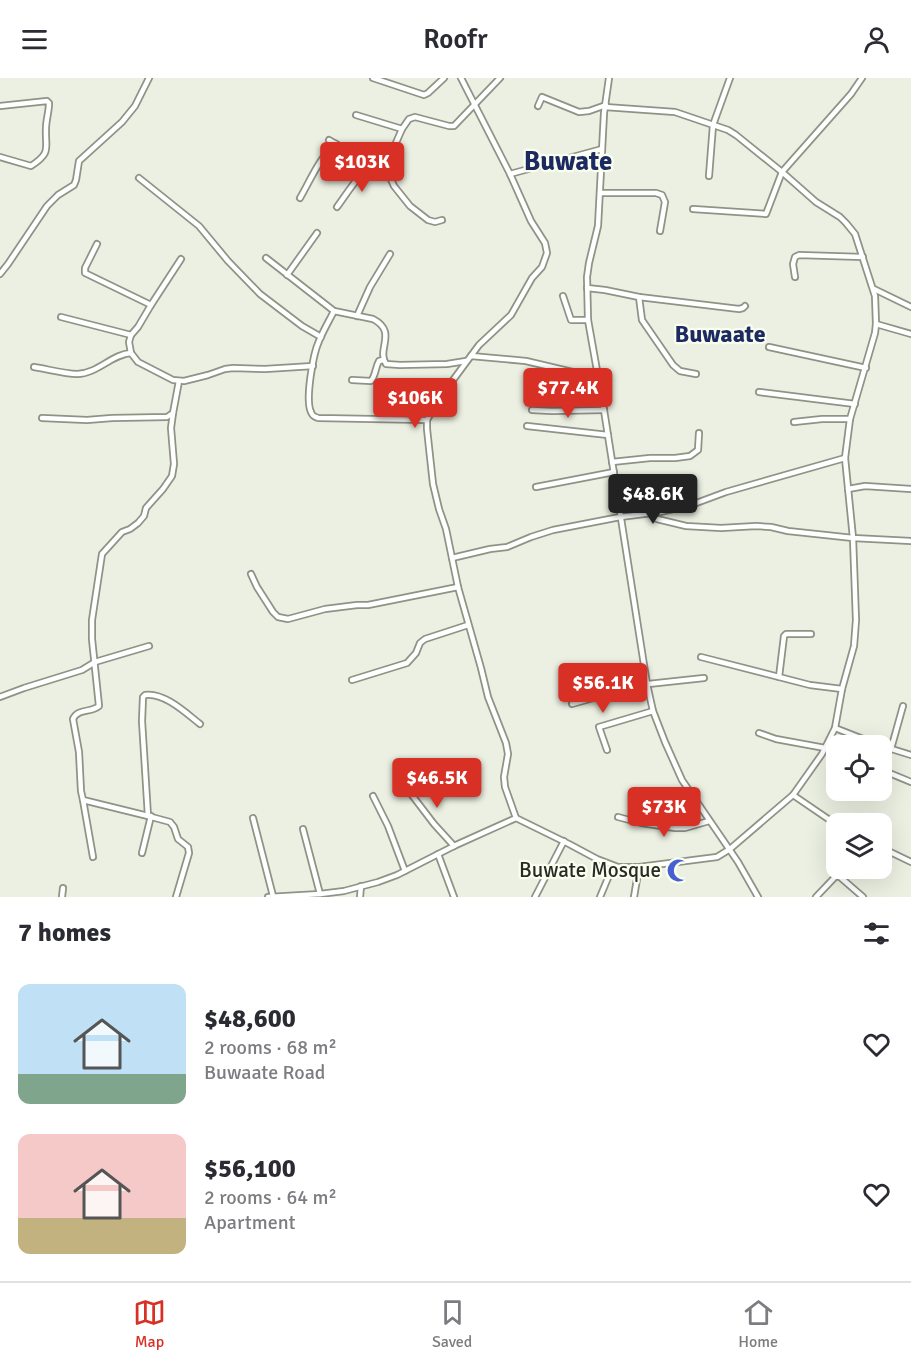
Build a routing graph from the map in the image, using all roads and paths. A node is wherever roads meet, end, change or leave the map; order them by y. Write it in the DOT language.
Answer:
graph roads {
  1 [pos="149,78"];
  2 [pos="373,78"];
  3 [pos="444,78"];
  4 [pos="462,78"];
  5 [pos="500,78"];
  6 [pos="609,78"];
  7 [pos="730,78"];
  8 [pos="862,78"];
  9 [pos="475,105"];
  10 [pos="0,106"];
  11 [pos="538,106"];
  12 [pos="606,106"];
  13 [pos="356,115"];
  14 [pos="713,125"];
  15 [pos="402,129"];
  16 [pos="329,140"];
  17 [pos="336,144"];
  18 [pos="602,149"];
  19 [pos="0,157"];
  20 [pos="374,162"];
  21 [pos="384,164"];
  22 [pos="782,172"];
  23 [pos="510,174"];
  24 [pos="710,176"];
  25 [pos="139,178"];
  26 [pos="600,193"];
  27 [pos="300,198"];
  28 [pos="337,207"];
  29 [pos="693,209"];
  30 [pos="442,220"];
  31 [pos="660,231"];
  32 [pos="317,233"];
  33 [pos="97,244"];
  34 [pos="390,254"];
  35 [pos="862,257"];
  36 [pos="266,258"];
  37 [pos="181,259"];
  38 [pos="0,274"];
  39 [pos="287,275"];
  40 [pos="795,277"];
  41 [pos="586,288"];
  42 [pos="874,289"];
  43 [pos="563,296"];
  44 [pos="639,297"];
  45 [pos="151,305"];
  46 [pos="745,306"];
  47 [pos="911,307"];
  48 [pos="334,311"];
  49 [pos="357,316"];
  50 [pos="61,317"];
  51 [pos="588,320"];
  52 [pos="876,324"];
  53 [pos="131,334"];
  54 [pos="911,334"];
  55 [pos="321,337"];
  56 [pos="769,347"];
  57 [pos="131,353"];
  58 [pos="471,356"];
  59 [pos="383,360"];
  60 [pos="466,361"];
  61 [pos="313,366"];
  62 [pos="34,367"];
  63 [pos="866,368"];
  64 [pos="696,374"];
  65 [pos="598,378"];
  66 [pos="352,380"];
  67 [pos="179,381"];
  68 [pos="759,392"];
  69 [pos="855,404"];
  70 [pos="532,410"];
  71 [pos="604,410"];
  72 [pos="173,413"];
  73 [pos="42,418"];
  74 [pos="850,419"];
  75 [pos="427,420"];
  76 [pos="794,422"];
  77 [pos="527,426"];
  78 [pos="699,433"];
  79 [pos="608,435"];
  80 [pos="845,458"];
  81 [pos="612,462"];
  82 [pos="614,472"];
  83 [pos="536,487"];
  84 [pos="848,489"];
  85 [pos="911,489"];
  86 [pos="651,514"];
  87 [pos="620,518"];
  88 [pos="853,538"];
  89 [pos="911,541"];
  90 [pos="452,558"];
  91 [pos="251,574"];
  92 [pos="458,586"];
  93 [pos="468,625"];
  94 [pos="811,634"];
  95 [pos="148,646"];
  96 [pos="701,657"];
  97 [pos="95,662"];
  98 [pos="779,677"];
  99 [pos="704,678"];
  100 [pos="352,680"];
  101 [pos="647,684"];
  102 [pos="842,689"];
  103 [pos="0,697"];
  104 [pos="572,704"];
  105 [pos="903,706"];
  106 [pos="653,711"];
  107 [pos="200,724"];
  108 [pos="835,728"];
  109 [pos="759,733"];
  110 [pos="851,735"];
  111 [pos="892,745"];
  112 [pos="825,748"];
  113 [pos="892,749"];
  114 [pos="607,750"];
  115 [pos="911,755"];
  116 [pos="892,774"];
  117 [pos="911,782"];
  118 [pos="405,786"];
  119 [pos="793,795"];
  120 [pos="373,796"];
  121 [pos="82,800"];
  122 [pos="150,816"];
  123 [pos="618,817"];
  124 [pos="253,818"];
  125 [pos="516,818"];
  126 [pos="826,818"];
  127 [pos="709,821"];
  128 [pos="303,830"];
  129 [pos="564,842"];
  130 [pos="454,846"];
  131 [pos="730,849"];
  132 [pos="142,853"];
  133 [pos="892,853"];
  134 [pos="438,854"];
  135 [pos="93,857"];
  136 [pos="911,862"];
  137 [pos="613,866"];
  138 [pos="639,867"];
  139 [pos="405,871"];
  140 [pos="361,886"];
  141 [pos="63,888"];
  142 [pos="320,894"];
  143 [pos="62,897"];
  144 [pos="176,897"];
  145 [pos="271,897"];
  146 [pos="360,897"];
  147 [pos="454,897"];
  148 [pos="535,897"];
  149 [pos="600,897"];
  150 [pos="634,897"];
  151 [pos="758,897"];
  152 [pos="816,897"];
  153 [pos="863,897"];
  1 -- 38 [label="street"];
  2 -- 3 [label="street"];
  4 -- 9 [label="street"];
  5 -- 9 [label="street"];
  6 -- 12 [label="street"];
  7 -- 14 [label="street"];
  8 -- 22 [label="street"];
  9 -- 15 [label="street"];
  9 -- 23 [label="street"];
  10 -- 19 [label="street"];
  11 -- 12 [label="street"];
  12 -- 14 [label="street"];
  12 -- 18 [label="street"];
  13 -- 15 [label="street"];
  14 -- 22 [label="street"];
  14 -- 24 [label="street"];
  15 -- 21 [label="street"];
  16 -- 17 [label="street"];
  17 -- 20 [label="street"];
  17 -- 27 [label="street"];
  18 -- 23 [label="street"];
  18 -- 26 [label="street"];
  20 -- 21 [label="street"];
  20 -- 28 [label="street"];
  21 -- 30 [label="street"];
  22 -- 29 [label="street"];
  22 -- 35 [label="street"];
  23 -- 58 [label="street"];
  25 -- 55 [label="street"];
  26 -- 31 [label="street"];
  26 -- 41 [label="street"];
  32 -- 39 [label="street"];
  33 -- 45 [label="street"];
  34 -- 49 [label="street"];
  35 -- 40 [label="street"];
  35 -- 42 [label="street"];
  36 -- 39 [label="street"];
  37 -- 45 [label="street"];
  39 -- 48 [label="street"];
  41 -- 44 [label="street"];
  41 -- 51 [label="street"];
  42 -- 47 [label="street"];
  42 -- 52 [label="street"];
  43 -- 51 [label="street"];
  44 -- 46 [label="street"];
  44 -- 64 [label="street"];
  45 -- 53 [label="street"];
  48 -- 49 [label="street"];
  48 -- 55 [label="street"];
  49 -- 59 [label="street"];
  50 -- 53 [label="street"];
  51 -- 65 [label="street"];
  52 -- 54 [label="street"];
  52 -- 63 [label="street"];
  53 -- 57 [label="street"];
  55 -- 61 [label="street"];
  56 -- 63 [label="street"];
  57 -- 62 [label="street"];
  57 -- 67 [label="street"];
  58 -- 60 [label="street"];
  58 -- 65 [label="street"];
  59 -- 60 [label="street"];
  59 -- 66 [label="street"];
  60 -- 75 [label="street"];
  61 -- 67 [label="street"];
  61 -- 75 [label="street"];
  63 -- 69 [label="street"];
  65 -- 71 [label="street"];
  67 -- 72 [label="street"];
  68 -- 69 [label="street"];
  69 -- 74 [label="street"];
  70 -- 71 [label="street"];
  71 -- 79 [label="street"];
  72 -- 73 [label="street"];
  72 -- 97 [label="street"];
  74 -- 76 [label="street"];
  74 -- 80 [label="street"];
  75 -- 90 [label="street"];
  77 -- 79 [label="street"];
  78 -- 81 [label="street"];
  79 -- 81 [label="street"];
  80 -- 84 [label="street"];
  80 -- 86 [label="street"];
  81 -- 82 [label="street"];
  82 -- 83 [label="street"];
  82 -- 87 [label="street"];
  84 -- 85 [label="street"];
  84 -- 88 [label="street"];
  86 -- 87 [label="street"];
  86 -- 88 [label="street"];
  87 -- 90 [label="street"];
  87 -- 101 [label="street"];
  88 -- 89 [label="street"];
  88 -- 102 [label="street"];
  90 -- 92 [label="street"];
  91 -- 92 [label="street"];
  92 -- 93 [label="street"];
  93 -- 100 [label="street"];
  93 -- 125 [label="street"];
  94 -- 98 [label="street"];
  95 -- 97 [label="street"];
  96 -- 98 [label="street"];
  97 -- 103 [label="street"];
  97 -- 121 [label="street"];
  98 -- 102 [label="street"];
  99 -- 101 [label="street"];
  101 -- 104 [label="street"];
  101 -- 106 [label="street"];
  102 -- 108 [label="street"];
  105 -- 111 [label="street"];
  106 -- 114 [label="street"];
  106 -- 127 [label="street"];
  107 -- 122 [label="street"];
  108 -- 110 [label="street"];
  108 -- 112 [label="street"];
  109 -- 112 [label="street"];
  112 -- 119 [label="street"];
  113 -- 115 [label="street"];
  116 -- 117 [label="street"];
  118 -- 130 [label="street"];
  119 -- 126 [label="street"];
  119 -- 131 [label="street"];
  120 -- 139 [label="street"];
  121 -- 122 [label="street"];
  121 -- 135 [label="street"];
  122 -- 132 [label="street"];
  122 -- 144 [label="street"];
  123 -- 127 [label="street"];
  124 -- 145 [label="street"];
  125 -- 129 [label="street"];
  125 -- 130 [label="street"];
  127 -- 131 [label="street"];
  128 -- 142 [label="street"];
  129 -- 137 [label="street"];
  129 -- 148 [label="street"];
  130 -- 134 [label="street"];
  131 -- 138 [label="street"];
  131 -- 151 [label="street"];
  133 -- 136 [label="street"];
  134 -- 139 [label="street"];
  134 -- 147 [label="street"];
  137 -- 138 [label="street"];
  137 -- 149 [label="street"];
  138 -- 150 [label="street"];
  139 -- 140 [label="street"];
  140 -- 142 [label="street"];
  140 -- 146 [label="street"];
  141 -- 143 [label="street"];
  142 -- 145 [label="street"];
  152 -- 153 [label="street"];
}
